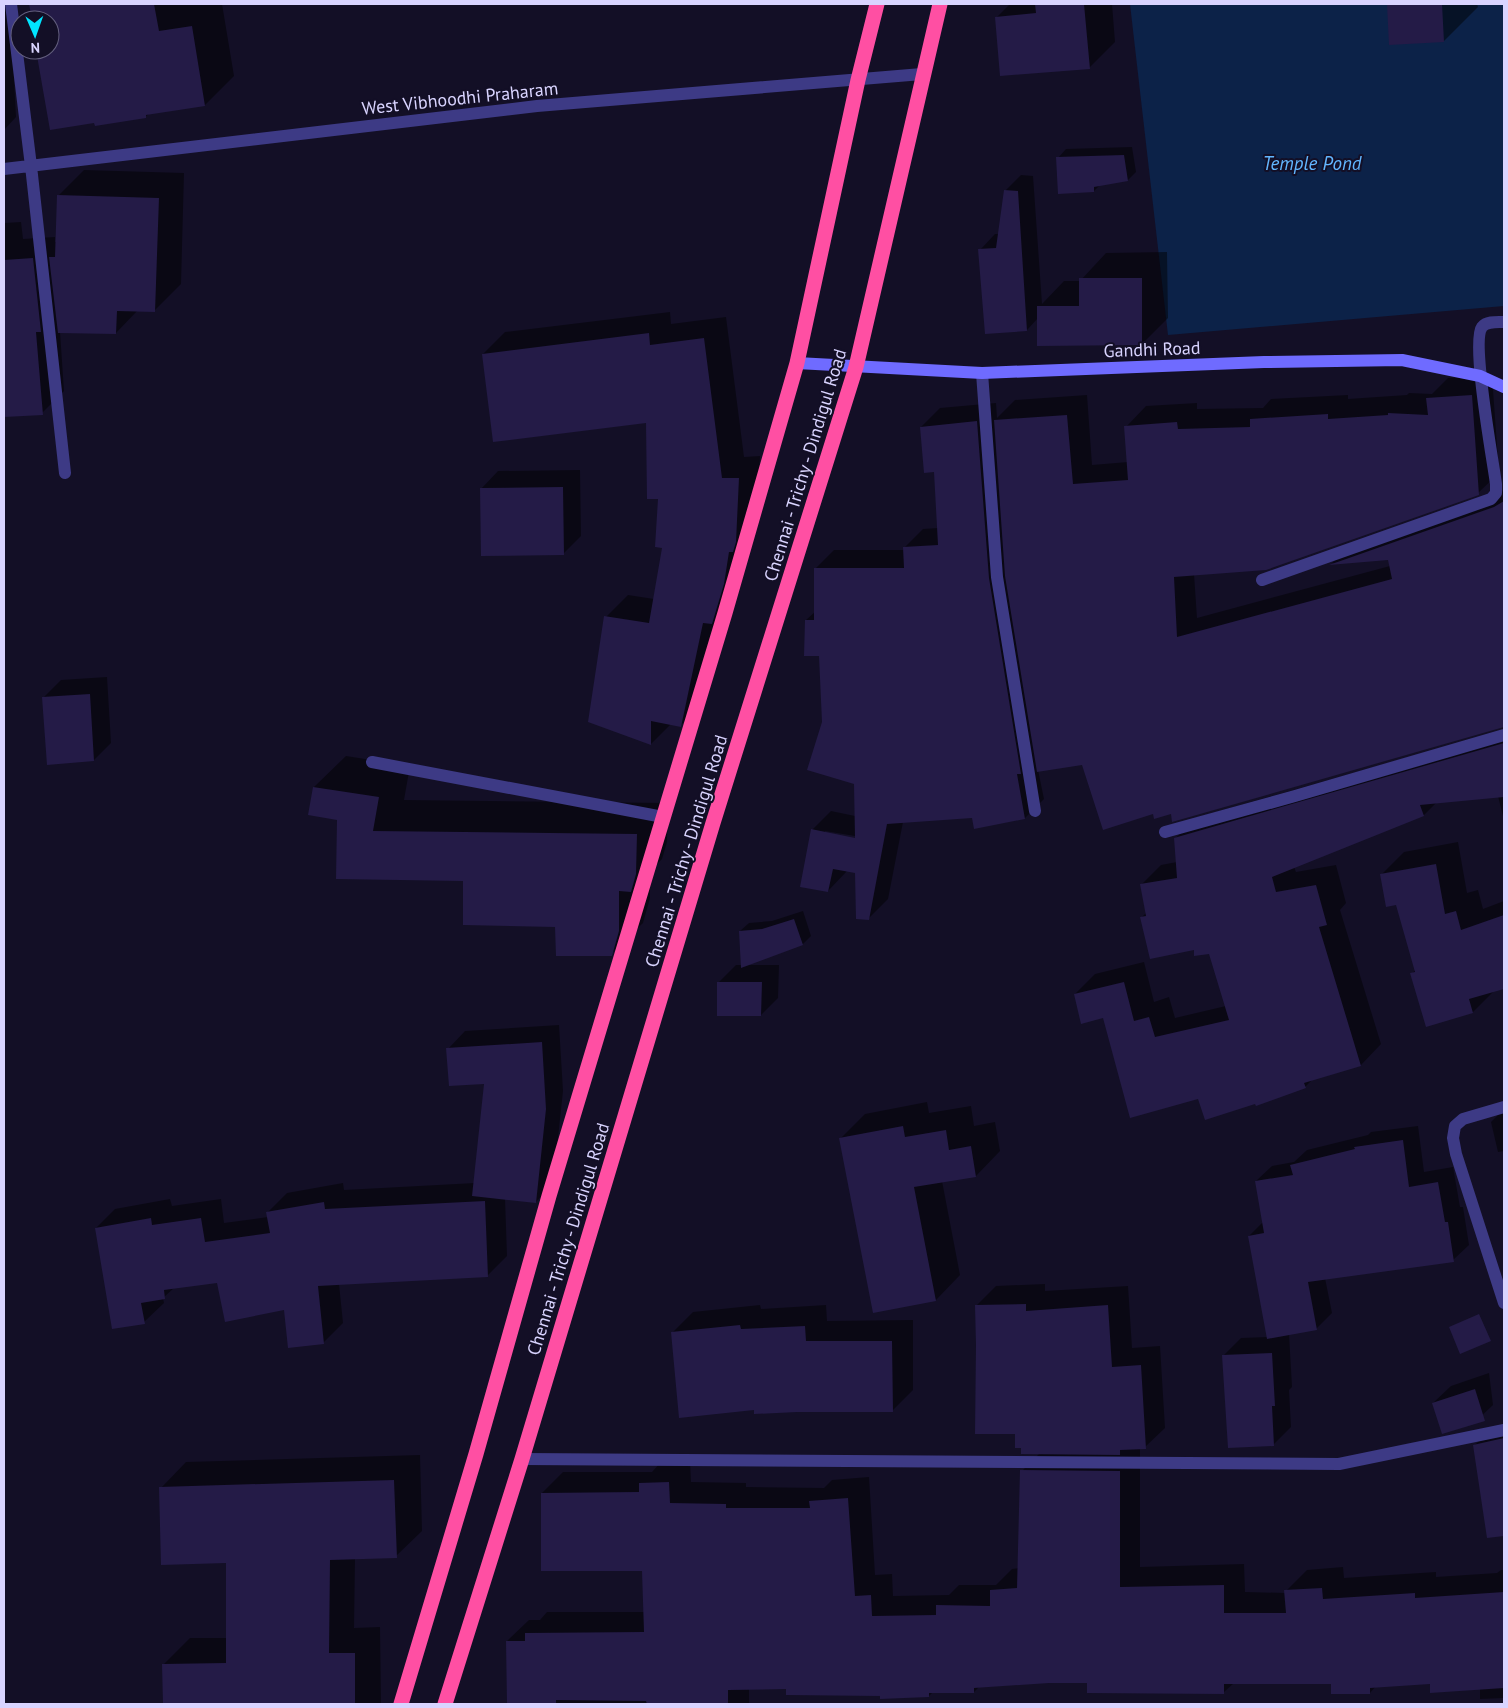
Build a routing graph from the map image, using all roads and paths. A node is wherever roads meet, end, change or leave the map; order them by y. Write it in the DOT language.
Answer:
graph roads {
  1 [pos="11,4"];
  2 [pos="878,4"];
  3 [pos="940,4"];
  4 [pos="922,74"];
  5 [pos="858,80"];
  6 [pos="31,166"];
  7 [pos="4,169"];
  8 [pos="1504,322"];
  9 [pos="797,362"];
  10 [pos="856,367"];
  11 [pos="982,373"];
  12 [pos="1480,376"];
  13 [pos="1504,388"];
  14 [pos="65,473"];
  15 [pos="1262,580"];
  16 [pos="1504,735"];
  17 [pos="372,762"];
  18 [pos="1035,811"];
  19 [pos="663,817"];
  20 [pos="1165,832"];
  21 [pos="1504,1107"];
  22 [pos="1504,1303"];
  23 [pos="1504,1430"];
  24 [pos="522,1459"];
  25 [pos="401,1704"];
  26 [pos="445,1704"];
  1 -- 6 [label="street"];
  2 -- 5 [label="highway, Chennai - Trichy - Dindigul Road"];
  3 -- 4 [label="highway, Chennai - Trichy - Dindigul Road"];
  4 -- 5 [label="street, West Vibhoodhi Praharam"];
  4 -- 10 [label="highway, Chennai - Trichy - Dindigul Road"];
  5 -- 6 [label="street, West Vibhoodhi Praharam"];
  5 -- 9 [label="highway, Chennai - Trichy - Dindigul Road"];
  6 -- 7 [label="street, West Vibhoodhi Praharam"];
  6 -- 14 [label="street"];
  8 -- 12 [label="street"];
  9 -- 10 [label="main road, Gandhi Road"];
  9 -- 19 [label="highway, Chennai - Trichy - Dindigul Road"];
  10 -- 11 [label="main road, Gandhi Road"];
  10 -- 24 [label="highway, Chennai - Trichy - Dindigul Road"];
  11 -- 12 [label="main road, Gandhi Road"];
  11 -- 18 [label="street"];
  12 -- 13 [label="main road, Gandhi Road"];
  12 -- 15 [label="street"];
  16 -- 20 [label="street"];
  17 -- 19 [label="street"];
  19 -- 25 [label="highway, Chennai - Trichy - Dindigul Road"];
  21 -- 22 [label="street"];
  23 -- 24 [label="street"];
  24 -- 26 [label="highway, Chennai - Trichy - Dindigul Road"];
}
